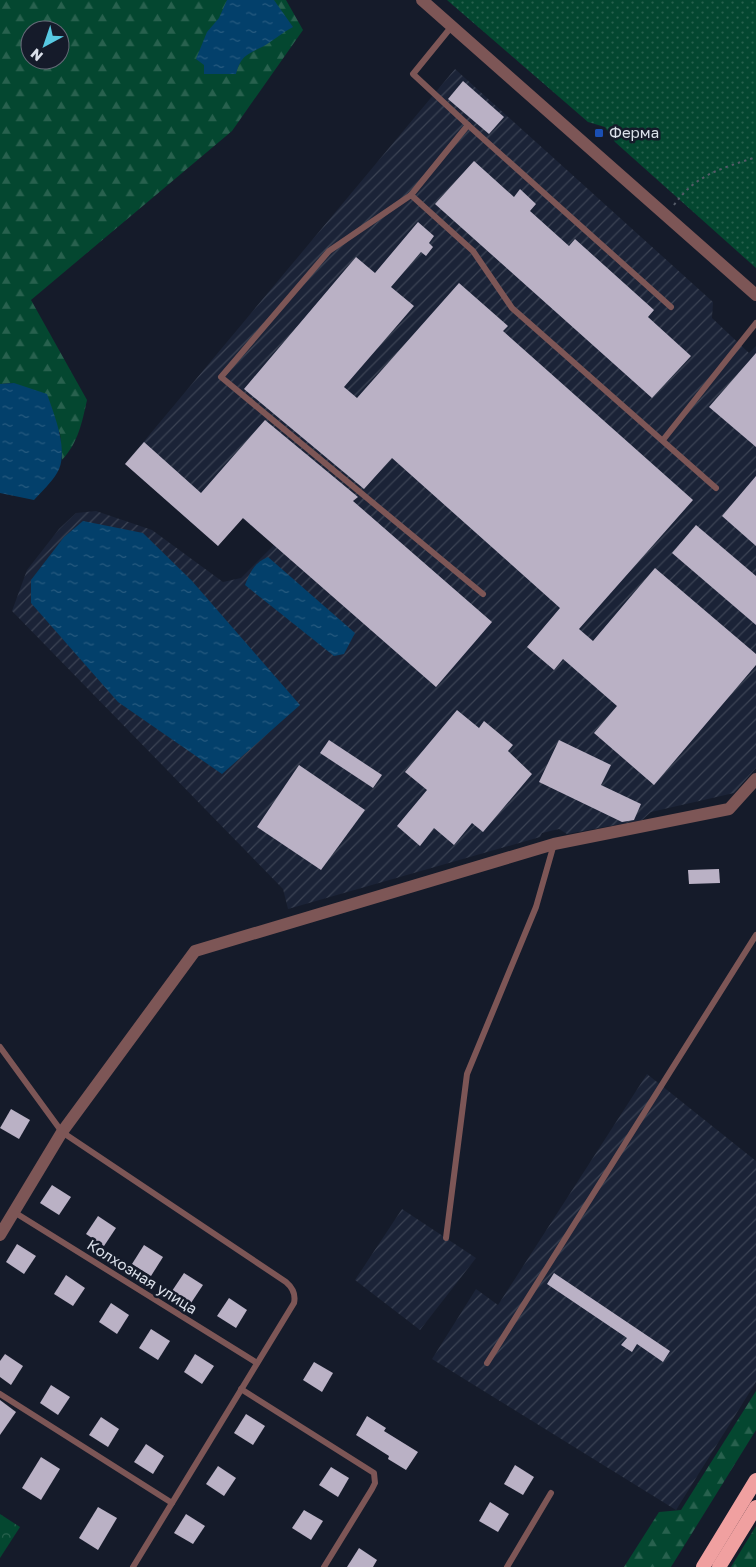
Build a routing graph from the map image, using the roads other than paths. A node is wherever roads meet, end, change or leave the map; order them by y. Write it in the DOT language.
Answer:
graph roads {
  1 [pos="422,0"];
  2 [pos="452,26"];
  3 [pos="468,125"];
  4 [pos="411,195"];
  5 [pos="756,295"];
  6 [pos="671,307"];
  7 [pos="756,323"];
  8 [pos="663,440"];
  9 [pos="716,488"];
  10 [pos="484,594"];
  11 [pos="756,780"];
  12 [pos="554,844"];
  13 [pos="756,935"];
  14 [pos="0,1047"];
  15 [pos="62,1132"];
  16 [pos="14,1212"];
  17 [pos="0,1235"];
  18 [pos="446,1238"];
  19 [pos="257,1363"];
  20 [pos="486,1363"];
  21 [pos="241,1389"];
  22 [pos="0,1394"];
  23 [pos="756,1480"];
  24 [pos="551,1493"];
  25 [pos="172,1504"];
  26 [pos="756,1507"];
  27 [pos="133,1567"];
  28 [pos="324,1567"];
  29 [pos="507,1567"];
  30 [pos="702,1567"];
  31 [pos="719,1567"];
  1 -- 2 [label="street"];
  2 -- 3 [label="lane"];
  2 -- 5 [label="street"];
  3 -- 4 [label="lane"];
  3 -- 6 [label="lane"];
  4 -- 8 [label="lane"];
  4 -- 10 [label="lane"];
  7 -- 8 [label="lane"];
  8 -- 9 [label="lane"];
  11 -- 12 [label="street"];
  12 -- 15 [label="street"];
  12 -- 18 [label="lane"];
  13 -- 20 [label="lane"];
  14 -- 15 [label="lane"];
  15 -- 16 [label="street"];
  15 -- 19 [label="lane"];
  16 -- 17 [label="street"];
  16 -- 19 [label="lane, Колхозная улица"];
  19 -- 21 [label="lane"];
  21 -- 25 [label="lane"];
  21 -- 28 [label="lane"];
  22 -- 25 [label="lane"];
  23 -- 30 [label="highway"];
  24 -- 29 [label="lane"];
  25 -- 27 [label="lane"];
  26 -- 31 [label="highway"];
}
